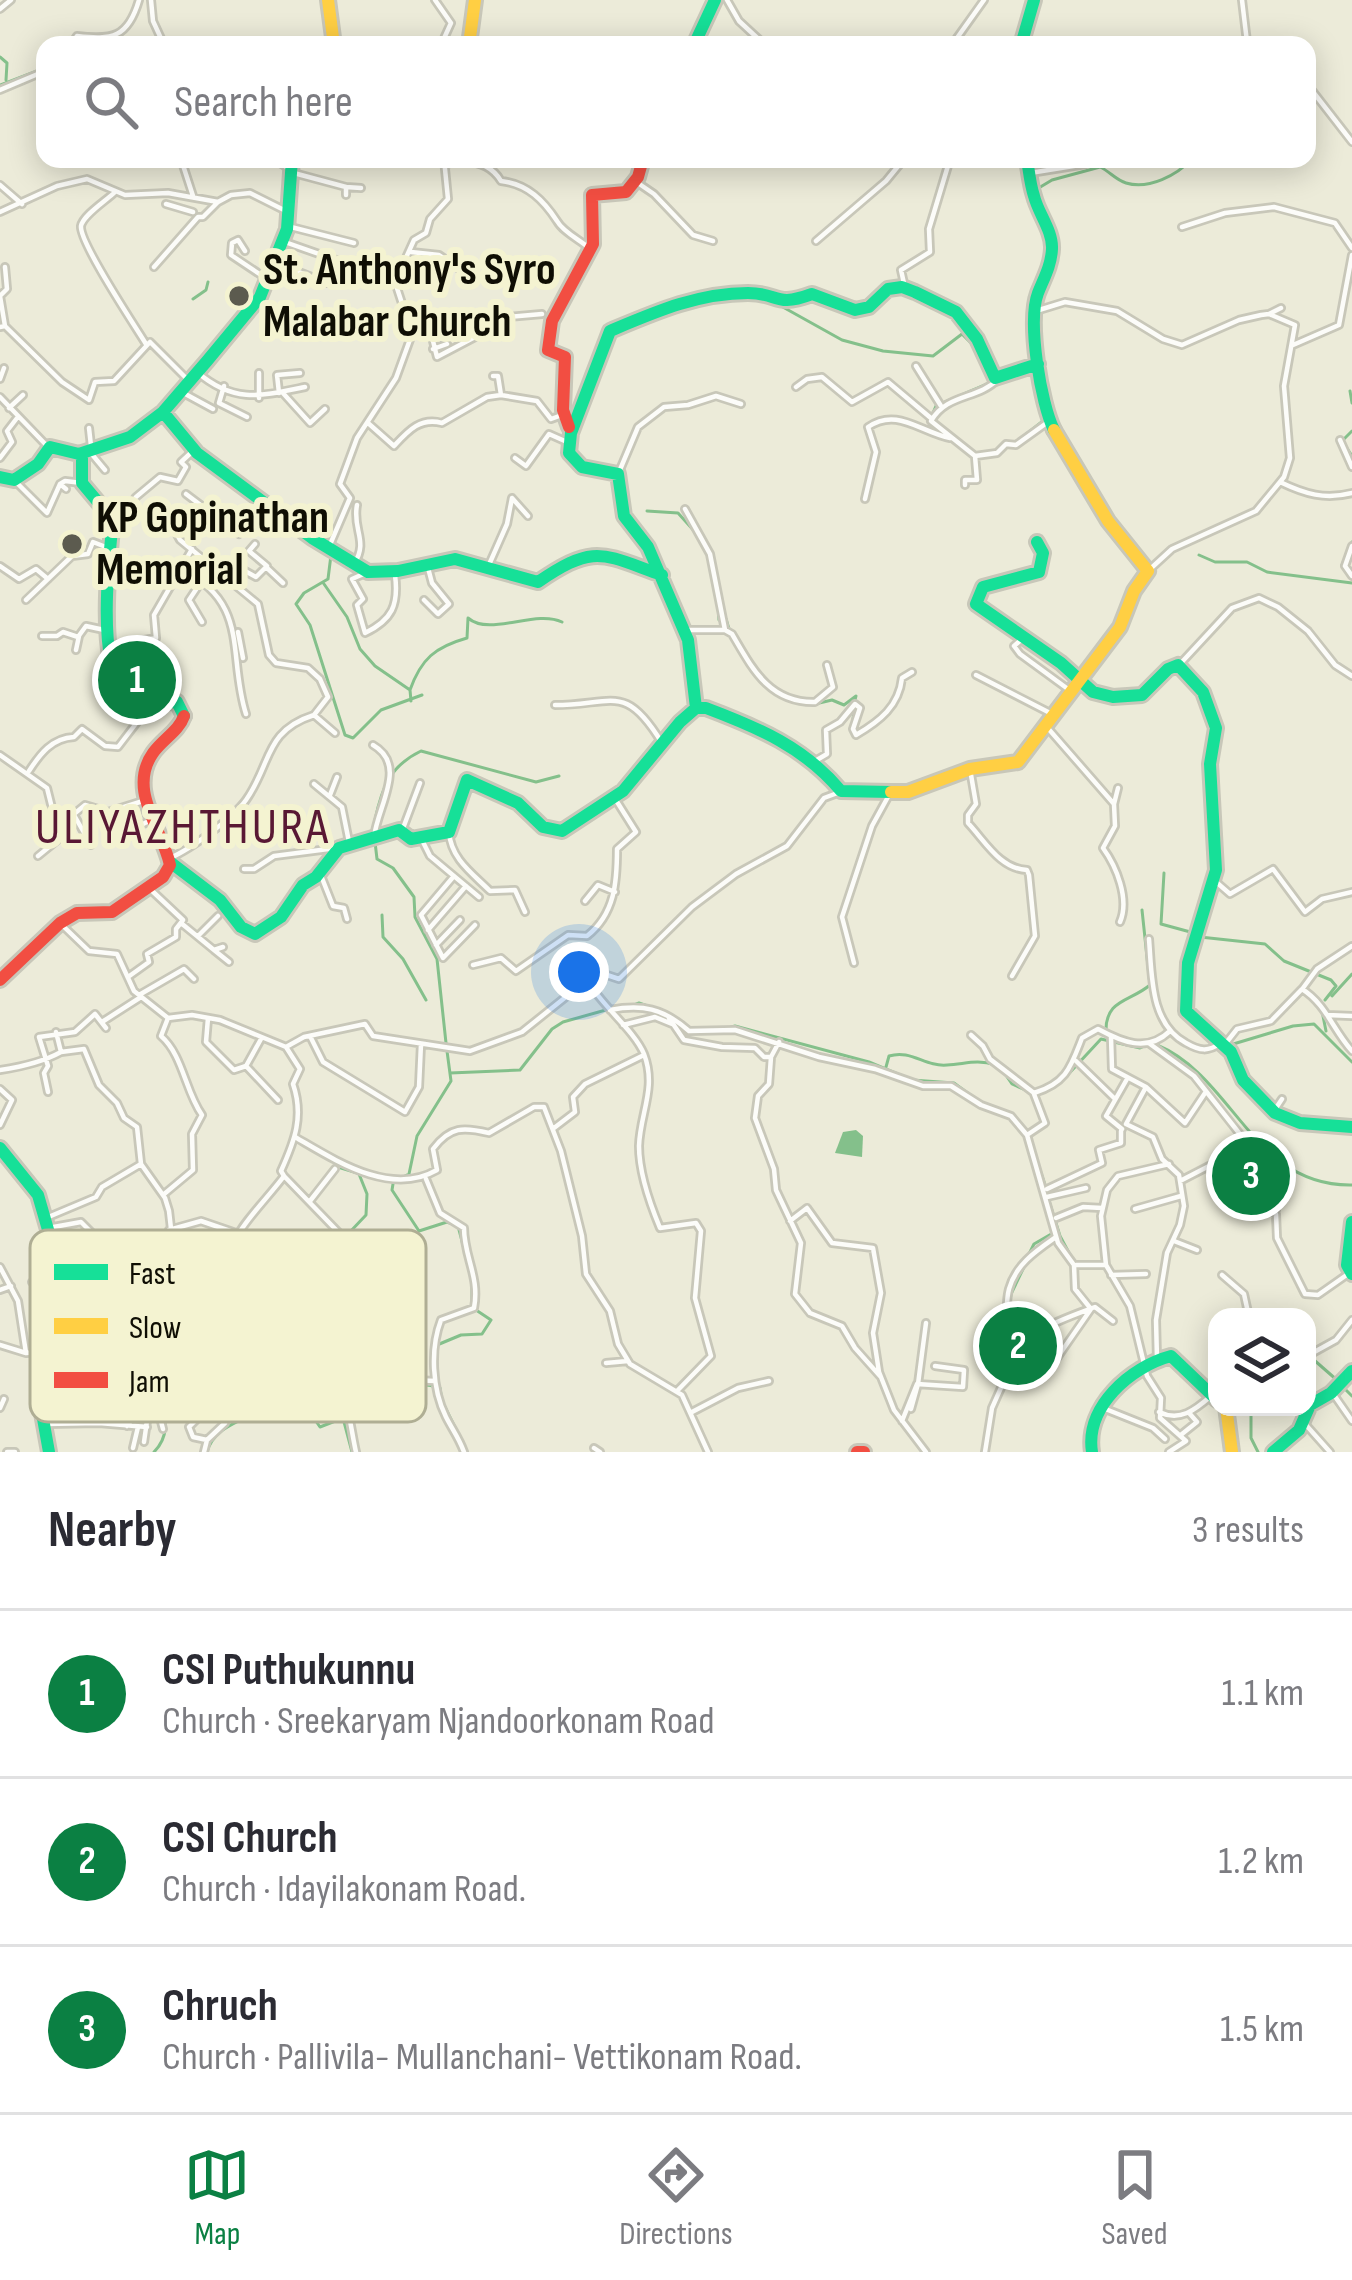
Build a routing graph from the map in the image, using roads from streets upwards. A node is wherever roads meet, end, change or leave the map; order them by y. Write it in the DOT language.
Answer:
graph roads {
  1 [pos="11,0"];
  2 [pos="139,0"];
  3 [pos="151,0"];
  4 [pos="328,0"];
  5 [pos="435,0"];
  6 [pos="475,0"];
  7 [pos="984,0"];
  8 [pos="1034,0"];
  9 [pos="1242,0"];
  10 [pos="716,1"];
  11 [pos="0,9"];
  12 [pos="109,36"];
  13 [pos="160,36"];
  14 [pos="333,36"];
  15 [pos="445,36"];
  16 [pos="470,36"];
  17 [pos="698,36"];
  18 [pos="755,36"];
  19 [pos="961,36"];
  20 [pos="1024,36"];
  21 [pos="1246,36"];
  22 [pos="36,75"];
  23 [pos="0,90"];
  24 [pos="1316,96"];
  25 [pos="1352,142"];
  26 [pos="184,168"];
  27 [pos="290,168"];
  28 [pos="292,168"];
  29 [pos="445,168"];
  30 [pos="489,168"];
  31 [pos="640,168"];
  32 [pos="897,168"];
  33 [pos="947,168"];
  34 [pos="1028,168"];
  35 [pos="635,181"];
  36 [pos="0,185"];
  37 [pos="362,188"];
  38 [pos="115,192"];
  39 [pos="192,196"];
  40 [pos="218,202"];
  41 [pos="22,204"];
  42 [pos="166,204"];
  43 [pos="3,211"];
  44 [pos="196,214"];
  45 [pos="287,219"];
  46 [pos="6,221"];
  47 [pos="1181,227"];
  48 [pos="282,241"];
  49 [pos="712,241"];
  50 [pos="816,242"];
  51 [pos="354,243"];
  52 [pos="592,250"];
  53 [pos="245,251"];
  54 [pos="1352,251"];
  55 [pos="411,252"];
  56 [pos="273,262"];
  57 [pos="5,267"];
  58 [pos="154,267"];
  59 [pos="458,268"];
  60 [pos="267,279"];
  61 [pos="905,288"];
  62 [pos="0,298"];
  63 [pos="1281,308"];
  64 [pos="1039,310"];
  65 [pos="542,314"];
  66 [pos="1269,314"];
  67 [pos="3,326"];
  68 [pos="430,329"];
  69 [pos="411,333"];
  70 [pos="475,337"];
  71 [pos="146,344"];
  72 [pos="447,344"];
  73 [pos="1293,345"];
  74 [pos="433,349"];
  75 [pos="1038,364"];
  76 [pos="278,365"];
  77 [pos="916,366"];
  78 [pos="4,368"];
  79 [pos="259,373"];
  80 [pos="301,373"];
  81 [pos="277,376"];
  82 [pos="493,376"];
  83 [pos="0,379"];
  84 [pos="998,379"];
  85 [pos="188,381"];
  86 [pos="224,386"];
  87 [pos="305,387"];
  88 [pos="796,387"];
  89 [pos="280,393"];
  90 [pos="23,395"];
  91 [pos="501,395"];
  92 [pos="0,397"];
  93 [pos="260,398"];
  94 [pos="741,404"];
  95 [pos="940,406"];
  96 [pos="9,408"];
  97 [pos="213,409"];
  98 [pos="325,409"];
  99 [pos="163,412"];
  100 [pos="247,416"];
  101 [pos="17,418"];
  102 [pos="932,419"];
  103 [pos="566,421"];
  104 [pos="1048,422"];
  105 [pos="368,423"];
  106 [pos="88,428"];
  107 [pos="950,438"];
  108 [pos="1340,440"];
  109 [pos="568,443"];
  110 [pos="49,448"];
  111 [pos="194,450"];
  112 [pos="88,452"];
  113 [pos="975,456"];
  114 [pos="0,458"];
  115 [pos="515,458"];
  116 [pos="1352,467"];
  117 [pos="105,470"];
  118 [pos="618,474"];
  119 [pos="7,478"];
  120 [pos="1280,482"];
  121 [pos="82,483"];
  122 [pos="965,484"];
  123 [pos="1352,493"];
  124 [pos="186,494"];
  125 [pos="865,499"];
  126 [pos="267,502"];
  127 [pos="357,506"];
  128 [pos="685,509"];
  129 [pos="528,516"];
  130 [pos="182,524"];
  131 [pos="114,528"];
  132 [pos="1037,542"];
  133 [pos="255,544"];
  134 [pos="1352,546"];
  135 [pos="328,548"];
  136 [pos="111,549"];
  137 [pos="192,549"];
  138 [pos="354,564"];
  139 [pos="427,564"];
  140 [pos="0,566"];
  141 [pos="266,567"];
  142 [pos="488,567"];
  143 [pos="180,569"];
  144 [pos="1148,571"];
  145 [pos="368,572"];
  146 [pos="395,572"];
  147 [pos="662,575"];
  148 [pos="1352,576"];
  149 [pos="49,579"];
  150 [pos="201,582"];
  151 [pos="283,583"];
  152 [pos="233,584"];
  153 [pos="424,600"];
  154 [pos="26,601"];
  155 [pos="233,621"];
  156 [pos="202,622"];
  157 [pos="685,629"];
  158 [pos="725,630"];
  159 [pos="42,636"];
  160 [pos="79,636"];
  161 [pos="109,638"];
  162 [pos="76,650"];
  163 [pos="243,658"];
  164 [pos="827,665"];
  165 [pos="1178,665"];
  166 [pos="912,673"];
  167 [pos="976,675"];
  168 [pos="1352,676"];
  169 [pos="1077,687"];
  170 [pos="152,704"];
  171 [pos="555,705"];
  172 [pos="696,708"];
  173 [pos="246,714"];
  174 [pos="314,715"];
  175 [pos="1048,719"];
  176 [pos="335,733"];
  177 [pos="662,743"];
  178 [pos="373,745"];
  179 [pos="1,756"];
  180 [pos="815,761"];
  181 [pos="970,769"];
  182 [pos="28,773"];
  183 [pos="338,777"];
  184 [pos="420,783"];
  185 [pos="314,784"];
  186 [pos="1118,788"];
  187 [pos="841,791"];
  188 [pos="893,791"];
  189 [pos="330,795"];
  190 [pos="614,797"];
  191 [pos="145,800"];
  192 [pos="1114,804"];
  193 [pos="74,815"];
  194 [pos="151,820"];
  195 [pos="57,828"];
  196 [pos="130,830"];
  197 [pos="402,831"];
  198 [pos="449,832"];
  199 [pos="374,837"];
  200 [pos="420,838"];
  201 [pos="91,845"];
  202 [pos="344,846"];
  203 [pos="38,856"];
  204 [pos="170,860"];
  205 [pos="244,869"];
  206 [pos="320,873"];
  207 [pos="454,875"];
  208 [pos="1215,881"];
  209 [pos="466,886"];
  210 [pos="149,888"];
  211 [pos="615,892"];
  212 [pos="1352,892"];
  213 [pos="478,897"];
  214 [pos="585,901"];
  215 [pos="525,912"];
  216 [pos="218,916"];
  217 [pos="347,919"];
  218 [pos="460,920"];
  219 [pos="1120,922"];
  220 [pos="60,923"];
  221 [pos="181,923"];
  222 [pos="475,925"];
  223 [pos="428,930"];
  224 [pos="198,936"];
  225 [pos="1149,939"];
  226 [pos="436,946"];
  227 [pos="1352,946"];
  228 [pos="223,947"];
  229 [pos="214,950"];
  230 [pos="229,962"];
  231 [pos="854,963"];
  232 [pos="473,965"];
  233 [pos="1012,976"];
  234 [pos="128,977"];
  235 [pos="194,979"];
  236 [pos="0,980"];
  237 [pos="587,980"];
  238 [pos="1302,989"];
  239 [pos="140,996"];
  240 [pos="607,1010"];
  241 [pos="1327,1015"];
  242 [pos="669,1016"];
  243 [pos="1352,1016"];
  244 [pos="167,1018"];
  245 [pos="208,1018"];
  246 [pos="672,1024"];
  247 [pos="623,1025"];
  248 [pos="1170,1031"];
  249 [pos="56,1032"];
  250 [pos="971,1034"];
  251 [pos="310,1036"];
  252 [pos="1109,1037"];
  253 [pos="261,1039"];
  254 [pos="779,1042"];
  255 [pos="421,1044"];
  256 [pos="1150,1044"];
  257 [pos="286,1047"];
  258 [pos="1220,1047"];
  259 [pos="1352,1051"];
  260 [pos="61,1052"];
  261 [pos="644,1055"];
  262 [pos="771,1057"];
  263 [pos="46,1060"];
  264 [pos="1078,1062"];
  265 [pos="246,1066"];
  266 [pos="0,1070"];
  267 [pos="1127,1078"];
  268 [pos="1146,1088"];
  269 [pos="0,1089"];
  270 [pos="48,1092"];
  271 [pos="1206,1092"];
  272 [pos="1034,1095"];
  273 [pos="1114,1098"];
  274 [pos="278,1100"];
  275 [pos="1126,1124"];
  276 [pos="0,1125"];
  277 [pos="1352,1126"];
  278 [pos="554,1128"];
  279 [pos="1121,1131"];
  280 [pos="1028,1135"];
  281 [pos="295,1137"];
  282 [pos="0,1148"];
  283 [pos="141,1164"];
  284 [pos="1169,1164"];
  285 [pos="335,1169"];
  286 [pos="284,1176"];
  287 [pos="425,1176"];
  288 [pos="1180,1181"];
  289 [pos="1086,1189"];
  290 [pos="1048,1193"];
  291 [pos="163,1195"];
  292 [pos="1181,1196"];
  293 [pos="310,1201"];
  294 [pos="1102,1208"];
  295 [pos="1135,1209"];
  296 [pos="1276,1214"];
  297 [pos="1055,1218"];
  298 [pos="789,1222"];
  299 [pos="1352,1222"];
  300 [pos="47,1223"];
  301 [pos="48,1230"];
  302 [pos="92,1230"];
  303 [pos="169,1230"];
  304 [pos="227,1230"];
  305 [pos="239,1230"];
  306 [pos="335,1230"];
  307 [pos="1056,1233"];
  308 [pos="1174,1241"];
  309 [pos="1197,1250"];
  310 [pos="1076,1265"];
  311 [pos="1106,1265"];
  312 [pos="0,1267"];
  313 [pos="1351,1273"];
  314 [pos="1146,1274"];
  315 [pos="1111,1275"];
  316 [pos="1222,1275"];
  317 [pos="11,1286"];
  318 [pos="0,1290"];
  319 [pos="1247,1308"];
  320 [pos="1090,1309"];
  321 [pos="1352,1320"];
  322 [pos="1112,1321"];
  323 [pos="926,1323"];
  324 [pos="0,1346"];
  325 [pos="1017,1352"];
  326 [pos="1316,1352"];
  327 [pos="26,1353"];
  328 [pos="30,1353"];
  329 [pos="628,1361"];
  330 [pos="1150,1361"];
  331 [pos="605,1363"];
  332 [pos="935,1366"];
  333 [pos="1352,1371"];
  334 [pos="880,1376"];
  335 [pos="769,1381"];
  336 [pos="426,1383"];
  337 [pos="918,1384"];
  338 [pos="436,1385"];
  339 [pos="678,1390"];
  340 [pos="1334,1390"];
  341 [pos="1208,1391"];
  342 [pos="4,1399"];
  343 [pos="1208,1402"];
  344 [pos="0,1408"];
  345 [pos="1103,1408"];
  346 [pos="910,1409"];
  347 [pos="692,1412"];
  348 [pos="1160,1412"];
  349 [pos="1190,1414"];
  350 [pos="1226,1416"];
  351 [pos="902,1421"];
  352 [pos="1352,1421"];
  353 [pos="131,1422"];
  354 [pos="147,1422"];
  355 [pos="161,1422"];
  356 [pos="194,1422"];
  357 [pos="349,1422"];
  358 [pos="1304,1422"];
  359 [pos="99,1423"];
  360 [pos="112,1423"];
  361 [pos="45,1424"];
  362 [pos="225,1424"];
  363 [pos="128,1426"];
  364 [pos="138,1427"];
  365 [pos="147,1427"];
  366 [pos="163,1429"];
  367 [pos="1181,1434"];
  368 [pos="1165,1439"];
  369 [pos="207,1440"];
  370 [pos="144,1442"];
  371 [pos="133,1448"];
  372 [pos="1228,1449"];
  373 [pos="49,1452"];
  374 [pos="204,1452"];
  375 [pos="356,1452"];
  376 [pos="464,1452"];
  377 [pos="708,1452"];
  378 [pos="926,1452"];
  379 [pos="985,1452"];
  380 [pos="1092,1452"];
  381 [pos="1169,1452"];
  382 [pos="1273,1452"];
  383 [pos="1330,1452"];
  1 -- 11 [label="street"];
  2 -- 12 [label="street"];
  3 -- 13 [label="street"];
  4 -- 14 [label="street"];
  5 -- 15 [label="street"];
  6 -- 16 [label="street"];
  7 -- 19 [label="street"];
  8 -- 20 [label="street"];
  9 -- 21 [label="street"];
  10 -- 17 [label="street"];
  10 -- 18 [label="street"];
  22 -- 23 [label="street"];
  24 -- 25 [label="street"];
  26 -- 39 [label="street"];
  27 -- 45 [label="street"];
  28 -- 37 [label="street"];
  29 -- 55 [label="street"];
  30 -- 52 [label="street"];
  31 -- 35 [label="street"];
  32 -- 50 [label="street"];
  33 -- 61 [label="street"];
  34 -- 64 [label="street"];
  35 -- 49 [label="street"];
  35 -- 52 [label="street"];
  36 -- 41 [label="street"];
  38 -- 39 [label="street"];
  38 -- 41 [label="street"];
  38 -- 71 [label="street"];
  39 -- 40 [label="street"];
  39 -- 44 [label="street"];
  40 -- 44 [label="street"];
  40 -- 45 [label="street"];
  41 -- 43 [label="street"];
  42 -- 44 [label="street"];
  43 -- 46 [label="street"];
  44 -- 58 [label="street"];
  45 -- 48 [label="street"];
  45 -- 51 [label="street"];
  47 -- 54 [label="street"];
  48 -- 56 [label="street"];
  48 -- 56 [label="street"];
  52 -- 103 [label="street"];
  53 -- 60 [label="street"];
  54 -- 73 [label="street"];
  55 -- 59 [label="street"];
  55 -- 69 [label="street"];
  56 -- 60 [label="street"];
  57 -- 62 [label="street"];
  60 -- 85 [label="street"];
  61 -- 84 [label="street"];
  61 -- 103 [label="street"];
  62 -- 67 [label="street"];
  63 -- 66 [label="street"];
  64 -- 66 [label="street"];
  64 -- 75 [label="street"];
  65 -- 68 [label="street"];
  66 -- 73 [label="street"];
  67 -- 71 [label="street"];
  68 -- 69 [label="street"];
  68 -- 74 [label="street"];
  69 -- 105 [label="street"];
  70 -- 74 [label="street"];
  71 -- 85 [label="street"];
  72 -- 74 [label="street"];
  73 -- 120 [label="street"];
  75 -- 84 [label="street"];
  75 -- 104 [label="street"];
  76 -- 81 [label="street"];
  77 -- 95 [label="street"];
  78 -- 83 [label="street"];
  79 -- 93 [label="street"];
  80 -- 81 [label="street"];
  81 -- 89 [label="street"];
  82 -- 91 [label="street"];
  84 -- 95 [label="street"];
  85 -- 86 [label="street"];
  85 -- 97 [label="street"];
  85 -- 99 [label="street"];
  86 -- 93 [label="street"];
  86 -- 100 [label="street"];
  87 -- 89 [label="street"];
  88 -- 102 [label="street"];
  89 -- 93 [label="street"];
  89 -- 98 [label="street"];
  90 -- 96 [label="street"];
  91 -- 103 [label="street"];
  91 -- 105 [label="street"];
  92 -- 96 [label="street"];
  94 -- 118 [label="street"];
  95 -- 102 [label="street"];
  96 -- 101 [label="street"];
  99 -- 111 [label="street"];
  99 -- 112 [label="street"];
  101 -- 110 [label="street"];
  101 -- 114 [label="street"];
  102 -- 107 [label="street"];
  103 -- 109 [label="street"];
  104 -- 113 [label="street"];
  104 -- 144 [label="street"];
  105 -- 135 [label="street"];
  106 -- 112 [label="street"];
  107 -- 113 [label="street"];
  107 -- 125 [label="street"];
  108 -- 116 [label="street"];
  109 -- 115 [label="street"];
  109 -- 118 [label="street"];
  110 -- 112 [label="street"];
  110 -- 119 [label="street"];
  111 -- 126 [label="street"];
  111 -- 131 [label="street"];
  112 -- 117 [label="street"];
  112 -- 121 [label="street"];
  113 -- 122 [label="street"];
  118 -- 147 [label="street"];
  119 -- 121 [label="street"];
  120 -- 123 [label="street"];
  120 -- 144 [label="street"];
  121 -- 131 [label="street"];
  124 -- 126 [label="street"];
  126 -- 135 [label="street"];
  127 -- 138 [label="street"];
  128 -- 158 [label="street"];
  129 -- 142 [label="street"];
  130 -- 137 [label="street"];
  131 -- 136 [label="street"];
  132 -- 169 [label="street"];
  133 -- 141 [label="street"];
  134 -- 148 [label="street"];
  135 -- 138 [label="street"];
  136 -- 149 [label="street"];
  136 -- 161 [label="street"];
  137 -- 143 [label="street"];
  137 -- 152 [label="street"];
  138 -- 145 [label="street"];
  139 -- 142 [label="street"];
  139 -- 146 [label="street"];
  139 -- 153 [label="street"];
  140 -- 149 [label="street"];
  141 -- 151 [label="street"];
  141 -- 152 [label="street"];
  142 -- 147 [label="street"];
  143 -- 150 [label="street"];
  143 -- 161 [label="street"];
  144 -- 169 [label="street"];
  145 -- 146 [label="street"];
  145 -- 146 [label="street"];
  147 -- 157 [label="street"];
  149 -- 154 [label="street"];
  150 -- 155 [label="street"];
  150 -- 156 [label="street"];
  152 -- 174 [label="street"];
  155 -- 163 [label="street"];
  155 -- 173 [label="street"];
  157 -- 158 [label="street"];
  157 -- 172 [label="street"];
  158 -- 164 [label="street"];
  159 -- 160 [label="street"];
  160 -- 161 [label="street"];
  160 -- 162 [label="street"];
  161 -- 170 [label="street"];
  165 -- 168 [label="street"];
  165 -- 169 [label="street"];
  165 -- 208 [label="street"];
  166 -- 180 [label="street"];
  167 -- 175 [label="street"];
  169 -- 175 [label="street"];
  170 -- 182 [label="street"];
  170 -- 191 [label="street"];
  171 -- 177 [label="street"];
  172 -- 177 [label="street"];
  172 -- 180 [label="street"];
  174 -- 176 [label="street"];
  174 -- 204 [label="street"];
  175 -- 181 [label="street"];
  175 -- 192 [label="street"];
  177 -- 190 [label="street"];
  178 -- 199 [label="street"];
  179 -- 182 [label="street"];
  180 -- 187 [label="street"];
  181 -- 188 [label="street"];
  181 -- 233 [label="street"];
  182 -- 195 [label="street"];
  183 -- 189 [label="street"];
  184 -- 197 [label="street"];
  185 -- 189 [label="street"];
  186 -- 192 [label="street"];
  187 -- 188 [label="street"];
  187 -- 237 [label="street"];
  188 -- 231 [label="street"];
  189 -- 202 [label="street"];
  190 -- 198 [label="street"];
  190 -- 211 [label="street"];
  191 -- 193 [label="street"];
  191 -- 194 [label="street"];
  192 -- 219 [label="street"];
  193 -- 195 [label="street"];
  193 -- 201 [label="street"];
  194 -- 196 [label="street"];
  194 -- 204 [label="street"];
  195 -- 203 [label="street"];
  197 -- 199 [label="street"];
  197 -- 200 [label="street"];
  198 -- 200 [label="street"];
  198 -- 215 [label="street"];
  199 -- 202 [label="street"];
  200 -- 207 [label="street"];
  202 -- 205 [label="street"];
  202 -- 206 [label="street"];
  204 -- 206 [label="street"];
  204 -- 210 [label="street"];
  206 -- 217 [label="street"];
  207 -- 209 [label="street"];
  207 -- 223 [label="street"];
  208 -- 212 [label="street"];
  208 -- 258 [label="street"];
  209 -- 213 [label="street"];
  209 -- 223 [label="street"];
  210 -- 220 [label="street"];
  210 -- 221 [label="street"];
  211 -- 214 [label="street"];
  211 -- 232 [label="street"];
  216 -- 224 [label="street"];
  218 -- 226 [label="street"];
  220 -- 234 [label="street"];
  220 -- 236 [label="street"];
  221 -- 224 [label="street"];
  221 -- 234 [label="street"];
  222 -- 226 [label="street"];
  223 -- 226 [label="street"];
  224 -- 229 [label="street"];
  225 -- 248 [label="street"];
  227 -- 238 [label="street"];
  228 -- 229 [label="street"];
  229 -- 230 [label="street"];
  234 -- 239 [label="street"];
  235 -- 239 [label="street"];
  237 -- 240 [label="street"];
  237 -- 255 [label="street"];
  238 -- 241 [label="street"];
  238 -- 258 [label="street"];
  239 -- 244 [label="street"];
  239 -- 249 [label="street"];
  240 -- 242 [label="street"];
  240 -- 247 [label="street"];
  241 -- 243 [label="street"];
  241 -- 259 [label="street"];
  242 -- 246 [label="street"];
  242 -- 254 [label="street"];
  244 -- 245 [label="street"];
  244 -- 291 [label="street"];
  245 -- 253 [label="street"];
  245 -- 265 [label="street"];
  246 -- 247 [label="street"];
  246 -- 262 [label="street"];
  247 -- 261 [label="street"];
  248 -- 256 [label="street"];
  248 -- 258 [label="street"];
  249 -- 260 [label="street"];
  249 -- 263 [label="street"];
  250 -- 272 [label="street"];
  251 -- 255 [label="street"];
  251 -- 255 [label="street"];
  251 -- 257 [label="street"];
  252 -- 256 [label="street"];
  252 -- 264 [label="street"];
  252 -- 267 [label="street"];
  253 -- 257 [label="street"];
  253 -- 265 [label="street"];
  254 -- 262 [label="street"];
  254 -- 280 [label="street"];
  256 -- 271 [label="street"];
  257 -- 281 [label="street"];
  258 -- 277 [label="street"];
  260 -- 263 [label="street"];
  260 -- 283 [label="street"];
  261 -- 278 [label="street"];
  261 -- 339 [label="street"];
  262 -- 298 [label="street"];
  263 -- 266 [label="street"];
  263 -- 270 [label="street"];
  264 -- 272 [label="street"];
  264 -- 273 [label="street"];
  265 -- 274 [label="street"];
  267 -- 268 [label="street"];
  267 -- 273 [label="street"];
  268 -- 271 [label="street"];
  268 -- 275 [label="street"];
  269 -- 276 [label="street"];
  271 -- 296 [label="street"];
  272 -- 280 [label="street"];
  273 -- 279 [label="street"];
  275 -- 279 [label="street"];
  275 -- 284 [label="street"];
  278 -- 287 [label="street"];
  278 -- 329 [label="street"];
  279 -- 290 [label="street"];
  280 -- 290 [label="street"];
  281 -- 286 [label="street"];
  281 -- 287 [label="street"];
  282 -- 300 [label="street"];
  283 -- 291 [label="street"];
  283 -- 300 [label="street"];
  284 -- 288 [label="street"];
  284 -- 294 [label="street"];
  285 -- 293 [label="street"];
  286 -- 293 [label="street"];
  286 -- 305 [label="street"];
  287 -- 338 [label="street"];
  288 -- 292 [label="street"];
  288 -- 296 [label="street"];
  289 -- 290 [label="street"];
  290 -- 297 [label="street"];
  291 -- 303 [label="street"];
  292 -- 295 [label="street"];
  292 -- 308 [label="street"];
  293 -- 306 [label="street"];
  294 -- 297 [label="street"];
  294 -- 311 [label="street"];
  296 -- 313 [label="street"];
  297 -- 307 [label="street"];
  298 -- 334 [label="street"];
  298 -- 334 [label="street"];
  299 -- 313 [label="street"];
  300 -- 301 [label="street"];
  300 -- 302 [label="street"];
  303 -- 304 [label="street"];
  307 -- 310 [label="street"];
  307 -- 325 [label="street"];
  308 -- 309 [label="street"];
  308 -- 330 [label="street"];
  310 -- 311 [label="street"];
  310 -- 320 [label="street"];
  311 -- 315 [label="street"];
  312 -- 317 [label="street"];
  314 -- 315 [label="street"];
  315 -- 330 [label="street"];
  316 -- 319 [label="street"];
  317 -- 318 [label="street"];
  317 -- 327 [label="street"];
  320 -- 322 [label="street"];
  320 -- 325 [label="street"];
  320 -- 325 [label="street"];
  321 -- 326 [label="street"];
  323 -- 337 [label="street"];
  324 -- 327 [label="street"];
  325 -- 379 [label="street"];
  327 -- 328 [label="street"];
  329 -- 331 [label="street"];
  329 -- 339 [label="street"];
  330 -- 341 [label="street"];
  330 -- 345 [label="street"];
  330 -- 348 [label="street"];
  332 -- 337 [label="street"];
  333 -- 340 [label="street"];
  334 -- 351 [label="street"];
  335 -- 347 [label="street"];
  336 -- 338 [label="street"];
  337 -- 346 [label="street"];
  337 -- 351 [label="street"];
  338 -- 376 [label="street"];
  339 -- 347 [label="street"];
  340 -- 352 [label="street"];
  340 -- 358 [label="street"];
  342 -- 344 [label="street"];
  343 -- 349 [label="street"];
  345 -- 368 [label="street"];
  345 -- 380 [label="street"];
  347 -- 377 [label="street"];
  348 -- 349 [label="street"];
  348 -- 367 [label="street"];
  349 -- 367 [label="street"];
  350 -- 372 [label="street"];
  351 -- 378 [label="street"];
  353 -- 363 [label="street"];
  354 -- 365 [label="street"];
  355 -- 366 [label="street"];
  356 -- 369 [label="street"];
  357 -- 375 [label="street"];
  358 -- 382 [label="street"];
  358 -- 383 [label="street"];
  359 -- 360 [label="street"];
  359 -- 361 [label="street"];
  360 -- 363 [label="street"];
  361 -- 373 [label="street"];
  362 -- 369 [label="street"];
  363 -- 364 [label="street"];
  364 -- 365 [label="street"];
  364 -- 371 [label="street"];
  365 -- 370 [label="street"];
  367 -- 381 [label="street"];
  369 -- 374 [label="street"];
}
